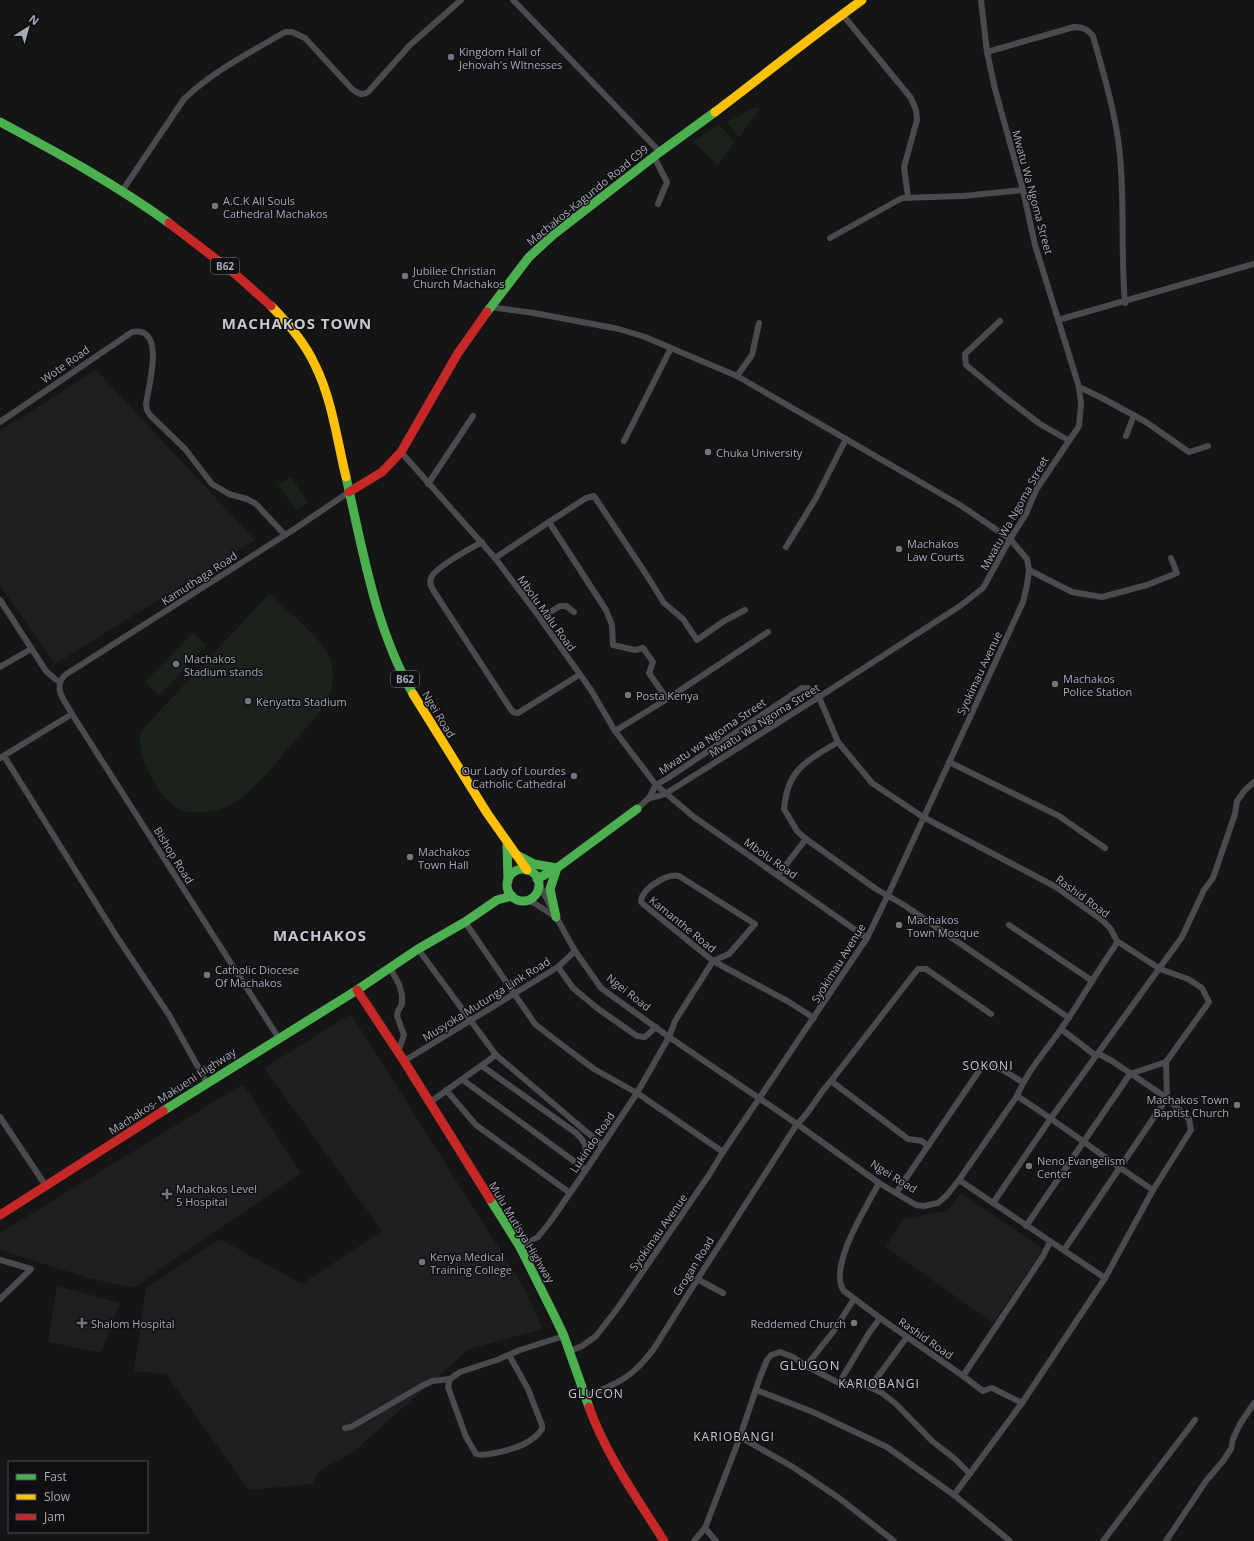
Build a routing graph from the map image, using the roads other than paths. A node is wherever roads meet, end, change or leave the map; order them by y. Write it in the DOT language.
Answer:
graph roads {
  1 [pos="461,0"];
  2 [pos="513,0"];
  3 [pos="862,0"];
  4 [pos="981,0"];
  5 [pos="842,14"];
  6 [pos="987,52"];
  7 [pos="0,122"];
  8 [pos="657,154"];
  9 [pos="122,190"];
  10 [pos="1023,190"];
  11 [pos="908,197"];
  12 [pos="658,204"];
  13 [pos="830,238"];
  14 [pos="1254,264"];
  15 [pos="1125,302"];
  16 [pos="490,307"];
  17 [pos="1058,320"];
  18 [pos="1000,321"];
  19 [pos="759,323"];
  20 [pos="671,348"];
  21 [pos="737,376"];
  22 [pos="1079,387"];
  23 [pos="1134,415"];
  24 [pos="473,416"];
  25 [pos="0,422"];
  26 [pos="1126,436"];
  27 [pos="846,439"];
  28 [pos="1068,440"];
  29 [pos="624,441"];
  30 [pos="1208,446"];
  31 [pos="401,452"];
  32 [pos="428,484"];
  33 [pos="349,492"];
  34 [pos="549,522"];
  35 [pos="285,535"];
  36 [pos="1010,539"];
  37 [pos="482,542"];
  38 [pos="786,547"];
  39 [pos="496,558"];
  40 [pos="1171,558"];
  41 [pos="1028,570"];
  42 [pos="0,600"];
  43 [pos="745,610"];
  44 [pos="574,612"];
  45 [pos="540,618"];
  46 [pos="768,632"];
  47 [pos="31,649"];
  48 [pos="0,667"];
  49 [pos="579,674"];
  50 [pos="60,682"];
  51 [pos="819,697"];
  52 [pos="667,699"];
  53 [pos="72,714"];
  54 [pos="615,731"];
  55 [pos="838,742"];
  56 [pos="2,757"];
  57 [pos="948,762"];
  58 [pos="1254,782"];
  59 [pos="656,785"];
  60 [pos="665,794"];
  61 [pos="649,798"];
  62 [pos="637,809"];
  63 [pos="923,817"];
  64 [pos="806,839"];
  65 [pos="507,845"];
  66 [pos="1105,848"];
  67 [pos="514,853"];
  68 [pos="557,868"];
  69 [pos="527,870"];
  70 [pos="778,875"];
  71 [pos="538,882"];
  72 [pos="508,883"];
  73 [pos="888,895"];
  74 [pos="512,896"];
  75 [pos="497,900"];
  76 [pos="527,900"];
  77 [pos="556,917"];
  78 [pos="465,922"];
  79 [pos="1009,925"];
  80 [pos="867,938"];
  81 [pos="1117,942"];
  82 [pos="418,948"];
  83 [pos="575,951"];
  84 [pos="713,961"];
  85 [pos="558,967"];
  86 [pos="390,968"];
  87 [pos="1160,969"];
  88 [pos="1091,980"];
  89 [pos="357,990"];
  90 [pos="514,994"];
  91 [pos="992,1014"];
  92 [pos="814,1018"];
  93 [pos="1069,1018"];
  94 [pos="470,1020"];
  95 [pos="656,1027"];
  96 [pos="1061,1029"];
  97 [pos="278,1037"];
  98 [pos="670,1037"];
  99 [pos="398,1052"];
  100 [pos="1099,1054"];
  101 [pos="496,1055"];
  102 [pos="404,1061"];
  103 [pos="1166,1062"];
  104 [pos="482,1066"];
  105 [pos="1130,1074"];
  106 [pos="463,1080"];
  107 [pos="831,1081"];
  108 [pos="1022,1082"];
  109 [pos="207,1083"];
  110 [pos="446,1090"];
  111 [pos="638,1093"];
  112 [pos="1017,1096"];
  113 [pos="759,1098"];
  114 [pos="1167,1098"];
  115 [pos="429,1103"];
  116 [pos="0,1117"];
  117 [pos="1051,1118"];
  118 [pos="797,1124"];
  119 [pos="1085,1142"];
  120 [pos="602,1145"];
  121 [pos="928,1146"];
  122 [pos="723,1152"];
  123 [pos="579,1165"];
  124 [pos="1120,1168"];
  125 [pos="586,1170"];
  126 [pos="959,1180"];
  127 [pos="879,1183"];
  128 [pos="46,1186"];
  129 [pos="1153,1190"];
  130 [pos="570,1193"];
  131 [pos="896,1193"];
  132 [pos="993,1203"];
  133 [pos="0,1215"];
  134 [pos="1026,1226"];
  135 [pos="1050,1242"];
  136 [pos="520,1247"];
  137 [pos="1064,1250"];
  138 [pos="0,1260"];
  139 [pos="1105,1278"];
  140 [pos="697,1279"];
  141 [pos="723,1293"];
  142 [pos="0,1299"];
  143 [pos="854,1299"];
  144 [pos="880,1318"];
  145 [pos="564,1336"];
  146 [pos="907,1336"];
  147 [pos="568,1352"];
  148 [pos="509,1355"];
  149 [pos="806,1366"];
  150 [pos="962,1376"];
  151 [pos="450,1379"];
  152 [pos="839,1383"];
  153 [pos="870,1387"];
  154 [pos="756,1390"];
  155 [pos="585,1396"];
  156 [pos="1022,1403"];
  157 [pos="1254,1403"];
  158 [pos="1195,1420"];
  159 [pos="345,1428"];
  160 [pos="740,1437"];
  161 [pos="970,1474"];
  162 [pos="954,1496"];
  163 [pos="705,1528"];
  164 [pos="664,1541"];
  165 [pos="694,1541"];
  166 [pos="716,1541"];
  167 [pos="894,1541"];
  168 [pos="1010,1541"];
  169 [pos="1103,1541"];
  170 [pos="1166,1541"];
  1 -- 9 [label="street"];
  2 -- 8 [label="street"];
  3 -- 5 [label="main road, Machakos-Kagundo Road C99"];
  4 -- 6 [label="street, Mwatu Wa Ngoma Street"];
  5 -- 8 [label="main road, Machakos-Kagundo Road C99"];
  5 -- 11 [label="street"];
  6 -- 10 [label="street, Mwatu Wa Ngoma Street"];
  6 -- 15 [label="street"];
  7 -- 9 [label="main road, B62"];
  8 -- 12 [label="street"];
  8 -- 16 [label="main road, Machakos-Kagundo Road C99"];
  9 -- 33 [label="main road, B62"];
  10 -- 11 [label="street"];
  10 -- 17 [label="street, Mwatu Wa Ngoma Street"];
  11 -- 13 [label="street"];
  14 -- 15 [label="street"];
  15 -- 17 [label="street"];
  16 -- 20 [label="street, Syokimau Avenue"];
  16 -- 31 [label="main road, Machakos-Kagundo Road C99"];
  17 -- 22 [label="street, Mwatu Wa Ngoma Street"];
  18 -- 28 [label="street"];
  19 -- 21 [label="street"];
  20 -- 21 [label="street, Syokimau Avenue"];
  20 -- 29 [label="street"];
  21 -- 27 [label="street, Syokimau Avenue"];
  22 -- 23 [label="street"];
  22 -- 28 [label="street, Mwatu Wa Ngoma Street"];
  23 -- 26 [label="street"];
  23 -- 30 [label="street"];
  24 -- 32 [label="street"];
  25 -- 35 [label="street, Wote Road"];
  27 -- 36 [label="street, Syokimau Avenue"];
  27 -- 38 [label="street"];
  28 -- 36 [label="street, Mwatu Wa Ngoma Street"];
  31 -- 32 [label="street, Mbolu Malu Road"];
  31 -- 33 [label="main road, Machakos-Kagundo Road C99"];
  32 -- 37 [label="street, Mbolu Malu Road"];
  33 -- 35 [label="street, Kamuthaga Road"];
  33 -- 65 [label="main road, Ngei Road / B62"];
  34 -- 39 [label="street"];
  34 -- 43 [label="street"];
  34 -- 52 [label="street"];
  35 -- 50 [label="street, Kamuthaga Road"];
  36 -- 41 [label="street, Syokimau Avenue"];
  36 -- 51 [label="street, Mwatu Wa Ngoma Street"];
  37 -- 39 [label="street, Mbolu Malu Road"];
  37 -- 49 [label="street"];
  39 -- 45 [label="street, Mbolu Malu Road"];
  40 -- 41 [label="street"];
  41 -- 57 [label="street, Syokimau Avenue"];
  42 -- 47 [label="street"];
  44 -- 45 [label="street"];
  45 -- 49 [label="street, Mbolu Malu Road"];
  46 -- 52 [label="street"];
  47 -- 48 [label="street"];
  47 -- 50 [label="street"];
  49 -- 54 [label="street, Mbolu Malu Road"];
  50 -- 53 [label="street, Bishop Road"];
  51 -- 55 [label="street, Rashid Road"];
  51 -- 59 [label="street, Mwatu wa Ngoma Street"];
  51 -- 60 [label="street, Mwatu Wa Ngoma Street"];
  52 -- 54 [label="street"];
  53 -- 56 [label="street"];
  53 -- 97 [label="street, Bishop Road"];
  54 -- 59 [label="street, Mbolu Malu Road"];
  55 -- 63 [label="street, Rashid Road"];
  55 -- 64 [label="street"];
  56 -- 109 [label="street"];
  57 -- 63 [label="street, Syokimau Avenue"];
  57 -- 66 [label="street"];
  58 -- 87 [label="street"];
  59 -- 60 [label="street, Mbolu Malu Road"];
  59 -- 61 [label="street"];
  60 -- 61 [label="street, Mwatu Wa Ngoma Street"];
  60 -- 70 [label="street, Mbolu Road"];
  61 -- 62 [label="street"];
  62 -- 68 [label="main road"];
  63 -- 73 [label="street, Syokimau Avenue"];
  63 -- 81 [label="street, Rashid Road"];
  64 -- 70 [label="street"];
  64 -- 73 [label="street"];
  65 -- 67 [label="main road, B62"];
  65 -- 72 [label="main road"];
  67 -- 68 [label="main road"];
  67 -- 69 [label="main road, B62"];
  68 -- 71 [label="main road"];
  68 -- 77 [label="main road"];
  69 -- 71 [label="main road, B62"];
  69 -- 72 [label="main road"];
  70 -- 80 [label="street, Mbolu Road"];
  71 -- 76 [label="main road"];
  71 -- 77 [label="street, Ngei Road"];
  72 -- 74 [label="main road"];
  72 -- 75 [label="main road"];
  73 -- 80 [label="street, Syokimau Avenue"];
  73 -- 93 [label="street"];
  74 -- 75 [label="main road"];
  74 -- 76 [label="main road"];
  75 -- 78 [label="main road, Machakos- Makueni Highway"];
  76 -- 77 [label="street, Ngei Road"];
  77 -- 83 [label="street, Ngei Road"];
  78 -- 82 [label="main road, Machakos- Makueni Highway"];
  78 -- 90 [label="street"];
  79 -- 88 [label="street"];
  80 -- 92 [label="street, Syokimau Avenue"];
  81 -- 87 [label="street"];
  81 -- 88 [label="street"];
  82 -- 86 [label="main road, Machakos- Makueni Highway"];
  82 -- 94 [label="street"];
  83 -- 85 [label="street, Musyoka Mutunga Link Road"];
  83 -- 95 [label="street, Ngei Road"];
  84 -- 84 [label="street, Kamanthe Road"];
  84 -- 92 [label="street, Kamanthe Road"];
  84 -- 98 [label="street"];
  85 -- 90 [label="street, Musyoka Mutunga Link Road"];
  85 -- 95 [label="street"];
  86 -- 89 [label="main road, Machakos- Makueni Highway"];
  86 -- 99 [label="street"];
  87 -- 100 [label="street"];
  87 -- 103 [label="street"];
  88 -- 93 [label="street"];
  89 -- 97 [label="main road, Machakos- Makueni Highway"];
  89 -- 99 [label="main road, Mulu Mutisya Highway"];
  90 -- 94 [label="street, Musyoka Mutunga Link Road"];
  90 -- 111 [label="street"];
  91 -- 107 [label="street, Grogan Road"];
  92 -- 113 [label="street, Syokimau Avenue"];
  93 -- 96 [label="street"];
  94 -- 101 [label="street"];
  94 -- 102 [label="street, Musyoka Mutunga Link Road"];
  95 -- 98 [label="street, Ngei Road"];
  96 -- 100 [label="street"];
  96 -- 108 [label="street"];
  97 -- 109 [label="main road, Machakos- Makueni Highway"];
  98 -- 111 [label="street, Lukindo Road"];
  98 -- 113 [label="street, Ngei Road"];
  99 -- 102 [label="main road, Mulu Mutisya Highway"];
  100 -- 105 [label="street"];
  100 -- 117 [label="street"];
  101 -- 104 [label="street"];
  101 -- 120 [label="street"];
  102 -- 115 [label="main road, Mulu Mutisya Highway"];
  103 -- 105 [label="street"];
  103 -- 114 [label="street"];
  104 -- 106 [label="street"];
  104 -- 123 [label="street"];
  105 -- 114 [label="street"];
  105 -- 119 [label="street"];
  106 -- 110 [label="street"];
  106 -- 123 [label="street"];
  107 -- 118 [label="street, Grogan Road"];
  107 -- 121 [label="street"];
  108 -- 112 [label="street"];
  108 -- 121 [label="street"];
  109 -- 128 [label="main road, Machakos- Makueni Highway"];
  110 -- 115 [label="street"];
  110 -- 130 [label="street"];
  111 -- 120 [label="street, Lukindo Road"];
  111 -- 122 [label="street"];
  112 -- 117 [label="street"];
  112 -- 126 [label="street"];
  113 -- 118 [label="street, Ngei Road"];
  113 -- 122 [label="street, Syokimau Avenue"];
  114 -- 124 [label="street"];
  114 -- 129 [label="street"];
  115 -- 136 [label="main road, Mulu Mutisya Highway"];
  116 -- 128 [label="street"];
  117 -- 119 [label="street"];
  117 -- 132 [label="street"];
  118 -- 127 [label="street, Ngei Road"];
  118 -- 140 [label="street, Grogan Road"];
  119 -- 124 [label="street"];
  119 -- 134 [label="street"];
  120 -- 125 [label="street, Lukindo Road"];
  121 -- 131 [label="street"];
  122 -- 147 [label="street, Syokimau Avenue"];
  123 -- 125 [label="street"];
  124 -- 129 [label="street"];
  124 -- 137 [label="street"];
  125 -- 130 [label="street, Lukindo Road"];
  126 -- 131 [label="street, Ngei Road"];
  126 -- 132 [label="street"];
  127 -- 131 [label="street, Ngei Road"];
  127 -- 143 [label="street, Rashid Road"];
  128 -- 133 [label="main road, Machakos- Makueni Highway"];
  129 -- 139 [label="street"];
  130 -- 136 [label="street, Lukindo Road"];
  132 -- 134 [label="street"];
  134 -- 135 [label="street"];
  135 -- 137 [label="street"];
  135 -- 150 [label="street"];
  136 -- 145 [label="main road, Mulu Mutisya Highway"];
  137 -- 139 [label="street"];
  138 -- 142 [label="street"];
  139 -- 156 [label="street"];
  140 -- 141 [label="street"];
  140 -- 155 [label="street, Grogan Road"];
  143 -- 144 [label="street, Rashid Road"];
  143 -- 149 [label="street"];
  144 -- 146 [label="street, Rashid Road"];
  144 -- 152 [label="street"];
  145 -- 147 [label="main road, Mulu Mutisya Highway"];
  145 -- 148 [label="street"];
  146 -- 150 [label="street, Rashid Road"];
  146 -- 153 [label="street"];
  147 -- 155 [label="main road, Mulu Mutisya Highway"];
  148 -- 151 [label="street"];
  148 -- 151 [label="street"];
  149 -- 152 [label="street"];
  149 -- 154 [label="street"];
  150 -- 156 [label="street, Rashid Road"];
  151 -- 159 [label="street"];
  152 -- 153 [label="street"];
  153 -- 161 [label="street"];
  154 -- 160 [label="street"];
  154 -- 162 [label="street"];
  155 -- 164 [label="main road, Mulu Mutisya Highway"];
  156 -- 161 [label="street"];
  157 -- 170 [label="street"];
  158 -- 169 [label="street"];
  160 -- 163 [label="street"];
  160 -- 167 [label="street"];
  161 -- 162 [label="street"];
  162 -- 168 [label="street"];
  163 -- 165 [label="street"];
  163 -- 166 [label="street"];
}
